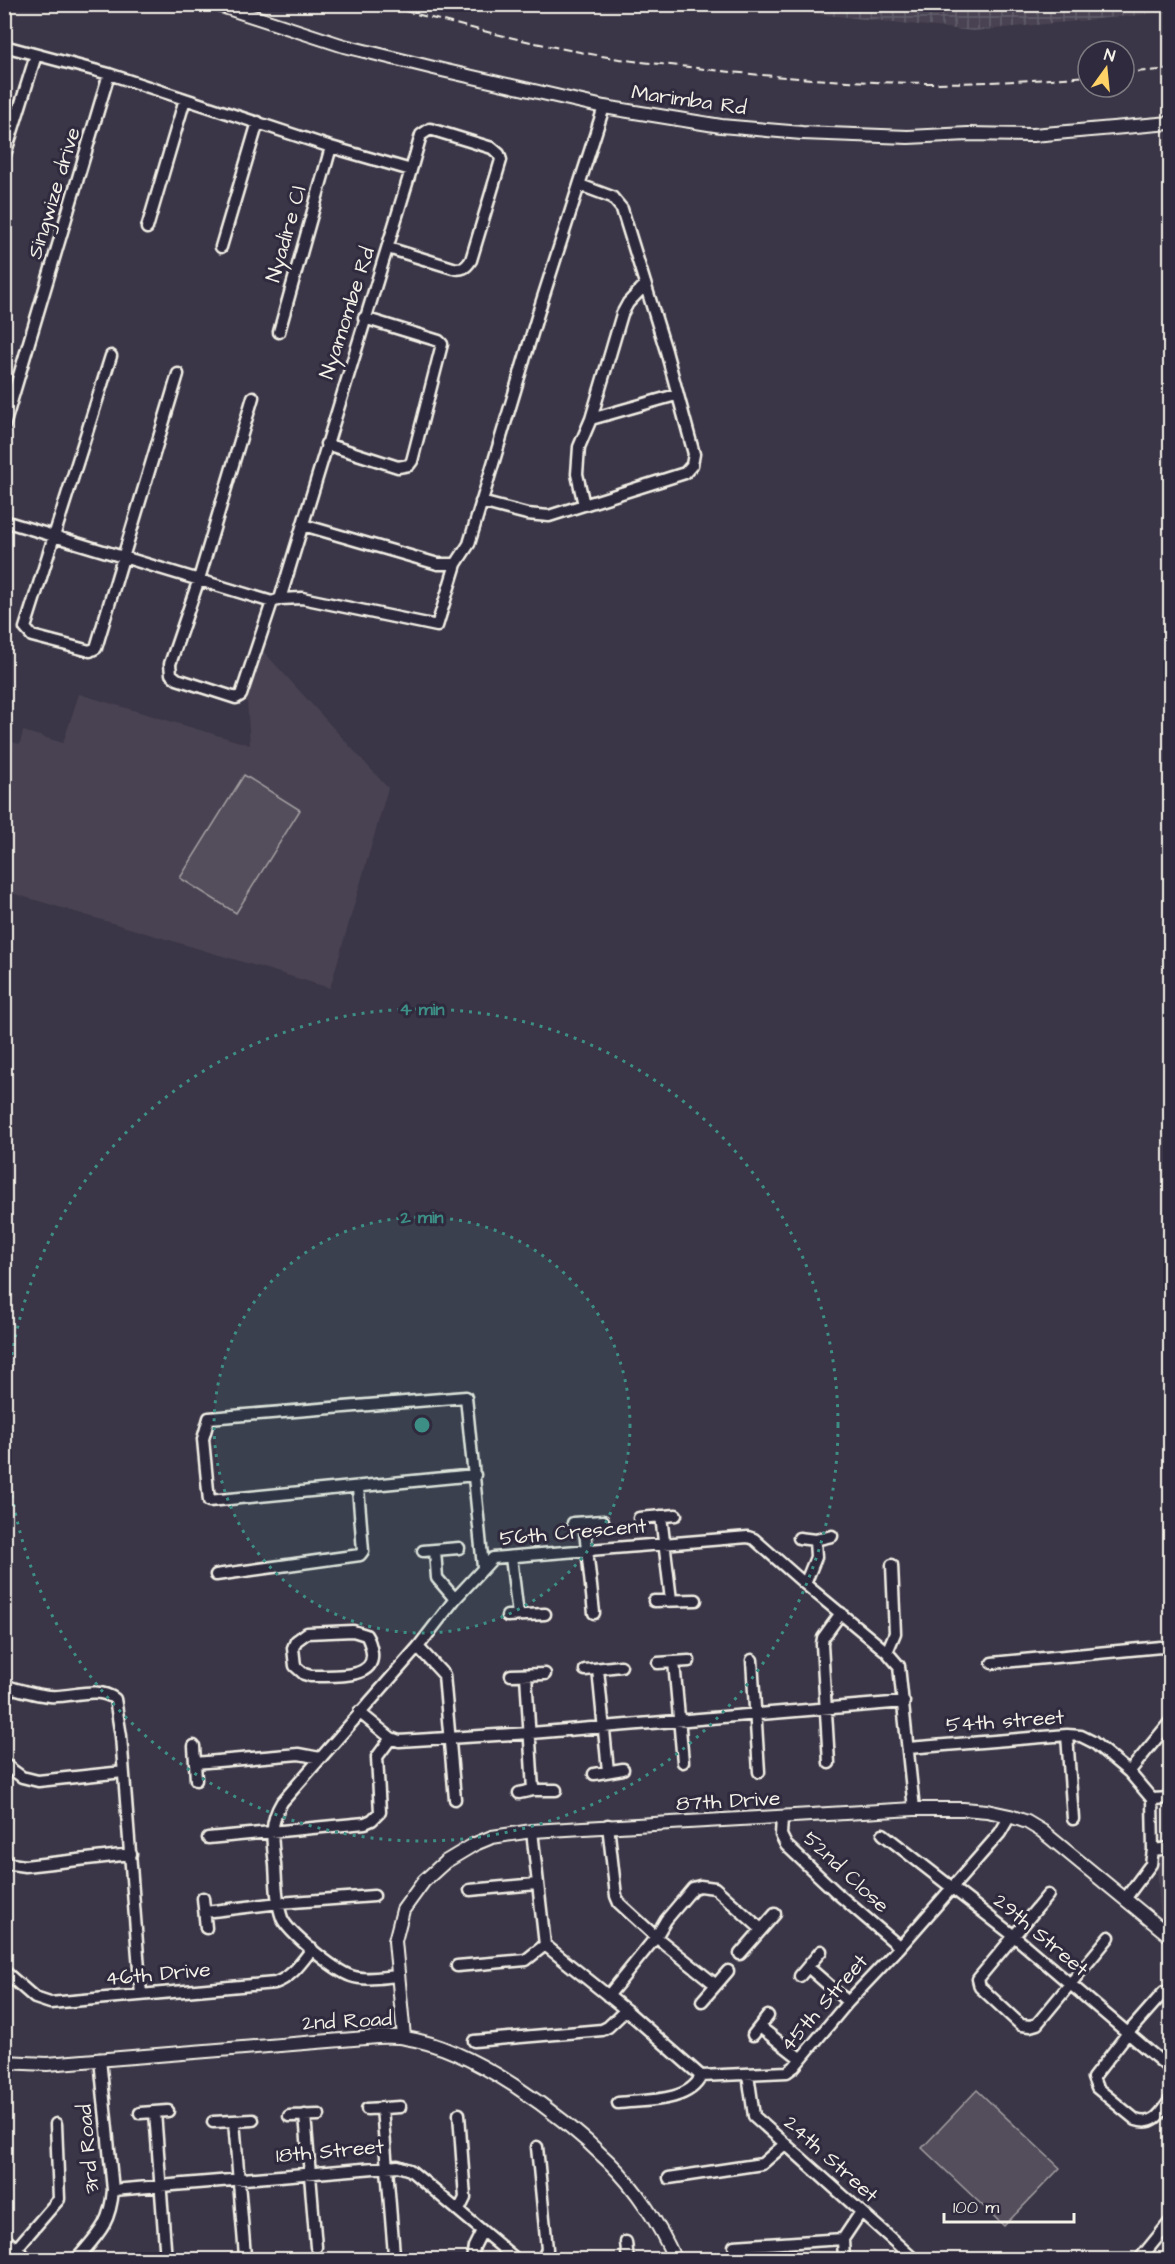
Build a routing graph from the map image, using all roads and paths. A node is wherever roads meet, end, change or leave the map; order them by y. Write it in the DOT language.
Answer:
graph roads {
  1 [pos="215,4"];
  2 [pos="4,46"];
  3 [pos="36,55"];
  4 [pos="110,74"];
  5 [pos="185,99"];
  6 [pos="604,107"];
  7 [pos="258,122"];
  8 [pos="1170,123"];
  9 [pos="330,147"];
  10 [pos="4,158"];
  11 [pos="411,170"];
  12 [pos="580,185"];
  13 [pos="147,228"];
  14 [pos="221,247"];
  15 [pos="388,248"];
  16 [pos="645,285"];
  17 [pos="364,318"];
  18 [pos="279,332"];
  19 [pos="111,356"];
  20 [pos="178,374"];
  21 [pos="676,395"];
  22 [pos="253,397"];
  23 [pos="591,419"];
  24 [pos="4,426"];
  25 [pos="326,444"];
  26 [pos="481,502"];
  27 [pos="584,506"];
  28 [pos="4,521"];
  29 [pos="303,525"];
  30 [pos="53,535"];
  31 [pos="125,557"];
  32 [pos="456,564"];
  33 [pos="199,579"];
  34 [pos="276,600"];
  35 [pos="475,1475"];
  36 [pos="358,1488"];
  37 [pos="676,1515"];
  38 [pos="661,1516"];
  39 [pos="639,1518"];
  40 [pos="603,1521"];
  41 [pos="832,1536"];
  42 [pos="799,1538"];
  43 [pos="815,1540"];
  44 [pos="663,1544"];
  45 [pos="459,1548"];
  46 [pos="435,1550"];
  47 [pos="423,1551"];
  48 [pos="586,1551"];
  49 [pos="511,1557"];
  50 [pos="892,1565"];
  51 [pos="483,1567"];
  52 [pos="216,1575"];
  53 [pos="805,1584"];
  54 [pos="455,1599"];
  55 [pos="671,1600"];
  56 [pos="696,1600"];
  57 [pos="654,1601"];
  58 [pos="594,1612"];
  59 [pos="841,1613"];
  60 [pos="545,1614"];
  61 [pos="418,1647"];
  62 [pos="1170,1650"];
  63 [pos="887,1652"];
  64 [pos="752,1660"];
  65 [pos="689,1661"];
  66 [pos="674,1662"];
  67 [pos="658,1663"];
  68 [pos="992,1663"];
  69 [pos="621,1666"];
  70 [pos="367,1669"];
  71 [pos="598,1669"];
  72 [pos="585,1670"];
  73 [pos="545,1674"];
  74 [pos="511,1675"];
  75 [pos="526,1675"];
  76 [pos="383,1684"];
  77 [pos="4,1685"];
  78 [pos="904,1702"];
  79 [pos="826,1708"];
  80 [pos="359,1712"];
  81 [pos="755,1714"];
  82 [pos="680,1720"];
  83 [pos="1170,1722"];
  84 [pos="604,1727"];
  85 [pos="531,1733"];
  86 [pos="1067,1735"];
  87 [pos="450,1737"];
  88 [pos="391,1738"];
  89 [pos="194,1746"];
  90 [pos="908,1748"];
  91 [pos="320,1758"];
  92 [pos="195,1762"];
  93 [pos="683,1762"];
  94 [pos="829,1763"];
  95 [pos="4,1764"];
  96 [pos="623,1769"];
  97 [pos="123,1772"];
  98 [pos="608,1772"];
  99 [pos="1129,1772"];
  100 [pos="759,1773"];
  101 [pos="594,1774"];
  102 [pos="196,1780"];
  103 [pos="533,1790"];
  104 [pos="556,1790"];
  105 [pos="519,1793"];
  106 [pos="1170,1797"];
  107 [pos="455,1798"];
  108 [pos="1152,1799"];
  109 [pos="914,1809"];
  110 [pos="1010,1816"];
  111 [pos="782,1818"];
  112 [pos="1073,1818"];
  113 [pos="608,1825"];
  114 [pos="532,1831"];
  115 [pos="271,1832"];
  116 [pos="883,1834"];
  117 [pos="208,1838"];
  118 [pos="1170,1848"];
  119 [pos="1152,1850"];
  120 [pos="131,1854"];
  121 [pos="4,1863"];
  122 [pos="536,1884"];
  123 [pos="952,1887"];
  124 [pos="470,1890"];
  125 [pos="1048,1895"];
  126 [pos="374,1896"];
  127 [pos="203,1898"];
  128 [pos="1125,1899"];
  129 [pos="279,1903"];
  130 [pos="205,1912"];
  131 [pos="775,1914"];
  132 [pos="206,1928"];
  133 [pos="761,1929"];
  134 [pos="1014,1936"];
  135 [pos="1170,1936"];
  136 [pos="656,1937"];
  137 [pos="1109,1937"];
  138 [pos="545,1945"];
  139 [pos="900,1947"];
  140 [pos="312,1949"];
  141 [pos="821,1951"];
  142 [pos="740,1953"];
  143 [pos="457,1966"];
  144 [pos="808,1967"];
  145 [pos="4,1971"];
  146 [pos="728,1971"];
  147 [pos="397,1976"];
  148 [pos="800,1976"];
  149 [pos="1070,1984"];
  150 [pos="716,1985"];
  151 [pos="1164,1992"];
  152 [pos="141,1995"];
  153 [pos="608,1996"];
  154 [pos="702,2001"];
  155 [pos="848,2002"];
  156 [pos="626,2010"];
  157 [pos="768,2016"];
  158 [pos="1127,2034"];
  159 [pos="404,2037"];
  160 [pos="474,2041"];
  161 [pos="100,2059"];
  162 [pos="801,2059"];
  163 [pos="4,2062"];
  164 [pos="1170,2069"];
  165 [pos="748,2074"];
  166 [pos="701,2076"];
  167 [pos="1170,2100"];
  168 [pos="618,2103"];
  169 [pos="400,2107"];
  170 [pos="382,2108"];
  171 [pos="367,2109"];
  172 [pos="168,2111"];
  173 [pos="140,2112"];
  174 [pos="154,2112"];
  175 [pos="459,2114"];
  176 [pos="305,2115"];
  177 [pos="319,2115"];
  178 [pos="289,2116"];
  179 [pos="253,2120"];
  180 [pos="234,2121"];
  181 [pos="213,2122"];
  182 [pos="56,2124"];
  183 [pos="785,2144"];
  184 [pos="537,2147"];
  185 [pos="387,2165"];
  186 [pos="311,2172"];
  187 [pos="669,2178"];
  188 [pos="238,2179"];
  189 [pos="161,2186"];
  190 [pos="113,2190"];
  191 [pos="459,2210"];
  192 [pos="861,2212"];
  193 [pos="1170,2222"];
  194 [pos="482,2231"];
  195 [pos="843,2239"];
  196 [pos="627,2242"];
  197 [pos="8,2244"];
  198 [pos="734,2246"];
  199 [pos="316,2247"];
  200 [pos="394,2253"];
  201 [pos="245,2256"];
  202 [pos="1146,2257"];
  203 [pos="29,2259"];
  204 [pos="75,2259"];
  205 [pos="166,2259"];
  206 [pos="472,2259"];
  207 [pos="517,2259"];
  208 [pos="538,2259"];
  209 [pos="628,2259"];
  210 [pos="675,2259"];
  211 [pos="844,2259"];
  212 [pos="915,2259"];
  1 -- 6 [label="street, Marimba Rd"];
  2 -- 3 [label="street"];
  3 -- 4 [label="street"];
  3 -- 10 [label="street"];
  4 -- 5 [label="street"];
  4 -- 24 [label="street, Singwize drive"];
  5 -- 7 [label="street"];
  5 -- 13 [label="street"];
  6 -- 8 [label="street, Marimba Rd"];
  6 -- 12 [label="street"];
  7 -- 9 [label="street"];
  7 -- 14 [label="street"];
  9 -- 11 [label="street"];
  9 -- 18 [label="street, Nyadire Cl"];
  11 -- 15 [label="street, Nyamombe Rd"];
  11 -- 15 [label="street, Nyamombe Rd"];
  12 -- 16 [label="street"];
  12 -- 26 [label="street"];
  15 -- 17 [label="street, Nyamombe Rd"];
  16 -- 21 [label="street"];
  16 -- 23 [label="street"];
  17 -- 25 [label="street, Nyamombe Rd"];
  17 -- 25 [label="street"];
  19 -- 30 [label="street"];
  20 -- 31 [label="street"];
  21 -- 23 [label="street"];
  21 -- 27 [label="street"];
  22 -- 33 [label="street"];
  23 -- 27 [label="street"];
  25 -- 29 [label="street, Nyamombe Rd"];
  26 -- 27 [label="street"];
  26 -- 32 [label="street"];
  28 -- 30 [label="street"];
  29 -- 32 [label="street"];
  29 -- 34 [label="street, Nyamombe Rd"];
  30 -- 31 [label="street"];
  30 -- 31 [label="street"];
  31 -- 33 [label="street"];
  32 -- 34 [label="street"];
  33 -- 34 [label="street"];
  33 -- 34 [label="street, Nyamombe Rd"];
  35 -- 36 [label="street"];
  35 -- 36 [label="street"];
  35 -- 51 [label="street"];
  36 -- 52 [label="street"];
  37 -- 38 [label="street"];
  38 -- 39 [label="street"];
  38 -- 44 [label="street"];
  40 -- 48 [label="street"];
  41 -- 43 [label="street"];
  42 -- 43 [label="street"];
  43 -- 53 [label="street"];
  44 -- 48 [label="street, 56th Crescent"];
  44 -- 53 [label="street, 56th Crescent"];
  44 -- 55 [label="street"];
  45 -- 46 [label="street"];
  46 -- 47 [label="street"];
  46 -- 54 [label="street"];
  48 -- 49 [label="street, 56th Crescent"];
  48 -- 58 [label="street"];
  49 -- 51 [label="street, 56th Crescent"];
  49 -- 60 [label="street"];
  50 -- 63 [label="street"];
  51 -- 54 [label="street, 56th Crescent"];
  53 -- 59 [label="street, 56th Crescent"];
  54 -- 61 [label="street, 56th Crescent"];
  55 -- 56 [label="street"];
  55 -- 57 [label="street"];
  59 -- 63 [label="street, 56th Crescent"];
  59 -- 79 [label="street"];
  61 -- 76 [label="street, 56th Crescent"];
  61 -- 87 [label="street"];
  62 -- 68 [label="street"];
  63 -- 78 [label="street, 56th Crescent"];
  64 -- 81 [label="street"];
  65 -- 66 [label="street"];
  66 -- 67 [label="street"];
  66 -- 82 [label="street"];
  69 -- 71 [label="street"];
  70 -- 70 [label="street"];
  70 -- 76 [label="street"];
  71 -- 72 [label="street"];
  71 -- 84 [label="street"];
  73 -- 75 [label="street"];
  74 -- 75 [label="street"];
  75 -- 85 [label="street"];
  76 -- 80 [label="street, 56th Crescent"];
  77 -- 97 [label="street"];
  78 -- 79 [label="street"];
  78 -- 90 [label="street, 56th Crescent"];
  79 -- 81 [label="street"];
  79 -- 94 [label="street"];
  80 -- 88 [label="street"];
  80 -- 91 [label="street, 56th Crescent"];
  81 -- 82 [label="street"];
  81 -- 100 [label="street"];
  82 -- 84 [label="street"];
  82 -- 93 [label="street"];
  83 -- 99 [label="street"];
  84 -- 85 [label="street"];
  84 -- 98 [label="street"];
  85 -- 87 [label="street"];
  85 -- 103 [label="street"];
  86 -- 90 [label="street, 54th street"];
  86 -- 99 [label="street, 54th street"];
  86 -- 112 [label="street"];
  87 -- 88 [label="street"];
  87 -- 107 [label="street"];
  88 -- 115 [label="street"];
  89 -- 92 [label="street"];
  90 -- 109 [label="street, 56th Crescent"];
  91 -- 92 [label="street"];
  91 -- 115 [label="street, 56th Crescent"];
  92 -- 102 [label="street"];
  95 -- 97 [label="street"];
  96 -- 98 [label="street"];
  97 -- 120 [label="street"];
  98 -- 101 [label="street"];
  99 -- 108 [label="street, 54th street"];
  103 -- 104 [label="street"];
  103 -- 105 [label="street"];
  106 -- 108 [label="street"];
  108 -- 119 [label="street"];
  109 -- 110 [label="street, 87th Drive"];
  109 -- 111 [label="street, 87th Drive"];
  110 -- 123 [label="street, 45th Street"];
  110 -- 128 [label="street, 87th Drive"];
  111 -- 113 [label="street, 87th Drive"];
  111 -- 139 [label="street, 52nd Close"];
  113 -- 114 [label="street, 87th Drive"];
  113 -- 136 [label="street"];
  114 -- 122 [label="street"];
  114 -- 147 [label="street, 87th Drive"];
  115 -- 117 [label="street"];
  115 -- 129 [label="street, 56th Crescent"];
  116 -- 123 [label="street, 29th Street"];
  118 -- 119 [label="street"];
  119 -- 128 [label="street"];
  120 -- 121 [label="street"];
  120 -- 152 [label="street"];
  122 -- 124 [label="street"];
  122 -- 138 [label="street"];
  123 -- 134 [label="street, 29th Street"];
  123 -- 139 [label="street, 45th Street"];
  125 -- 134 [label="street"];
  126 -- 129 [label="street"];
  127 -- 130 [label="street"];
  128 -- 135 [label="street, 87th Drive"];
  129 -- 130 [label="street"];
  129 -- 140 [label="street, 56th Crescent"];
  130 -- 132 [label="street"];
  131 -- 133 [label="street"];
  133 -- 136 [label="street"];
  133 -- 142 [label="street"];
  134 -- 149 [label="street, 29th Street"];
  134 -- 149 [label="street"];
  136 -- 150 [label="street"];
  136 -- 153 [label="street"];
  137 -- 149 [label="street"];
  138 -- 143 [label="street"];
  138 -- 153 [label="street"];
  139 -- 155 [label="street, 45th Street"];
  140 -- 147 [label="street, 56th Crescent"];
  140 -- 152 [label="street, 46th Drive"];
  141 -- 144 [label="street"];
  144 -- 148 [label="street"];
  144 -- 155 [label="street"];
  145 -- 152 [label="street, 46th Drive"];
  146 -- 150 [label="street"];
  147 -- 159 [label="street, 87th Drive"];
  149 -- 158 [label="street, 29th Street"];
  150 -- 154 [label="street"];
  151 -- 158 [label="street"];
  153 -- 156 [label="street"];
  155 -- 162 [label="street, 45th Street"];
  156 -- 160 [label="street"];
  156 -- 166 [label="street"];
  157 -- 162 [label="street"];
  158 -- 164 [label="street, 29th Street"];
  158 -- 167 [label="street"];
  159 -- 161 [label="street, 2nd Road"];
  159 -- 210 [label="street, 2nd Road"];
  161 -- 163 [label="street, 2nd Road"];
  161 -- 190 [label="street, 3rd Road"];
  162 -- 165 [label="street, 45th Street"];
  165 -- 166 [label="street, 45th Street"];
  165 -- 183 [label="street, 24th Street"];
  166 -- 168 [label="street"];
  169 -- 170 [label="street"];
  170 -- 171 [label="street"];
  170 -- 185 [label="street"];
  172 -- 174 [label="street"];
  173 -- 174 [label="street"];
  174 -- 189 [label="street"];
  175 -- 191 [label="street"];
  176 -- 177 [label="street"];
  176 -- 178 [label="street"];
  176 -- 186 [label="street"];
  179 -- 180 [label="street"];
  180 -- 181 [label="street"];
  180 -- 188 [label="street"];
  182 -- 197 [label="street"];
  183 -- 187 [label="street"];
  183 -- 192 [label="street, 24th Street"];
  184 -- 208 [label="street"];
  185 -- 186 [label="street, 18th Street"];
  185 -- 191 [label="street, 18th Street"];
  185 -- 200 [label="street"];
  186 -- 188 [label="street, 18th Street"];
  186 -- 199 [label="street"];
  188 -- 189 [label="street, 18th Street"];
  188 -- 201 [label="street"];
  189 -- 190 [label="street, 18th Street"];
  189 -- 205 [label="street"];
  190 -- 204 [label="street, 3rd Road"];
  191 -- 194 [label="street, 18th Street"];
  192 -- 195 [label="street"];
  192 -- 212 [label="street, 24th Street"];
  193 -- 202 [label="street"];
  194 -- 206 [label="street"];
  194 -- 207 [label="street, 18th Street"];
  195 -- 198 [label="street"];
  195 -- 211 [label="street"];
  196 -- 209 [label="street"];
  197 -- 203 [label="street"];
}
